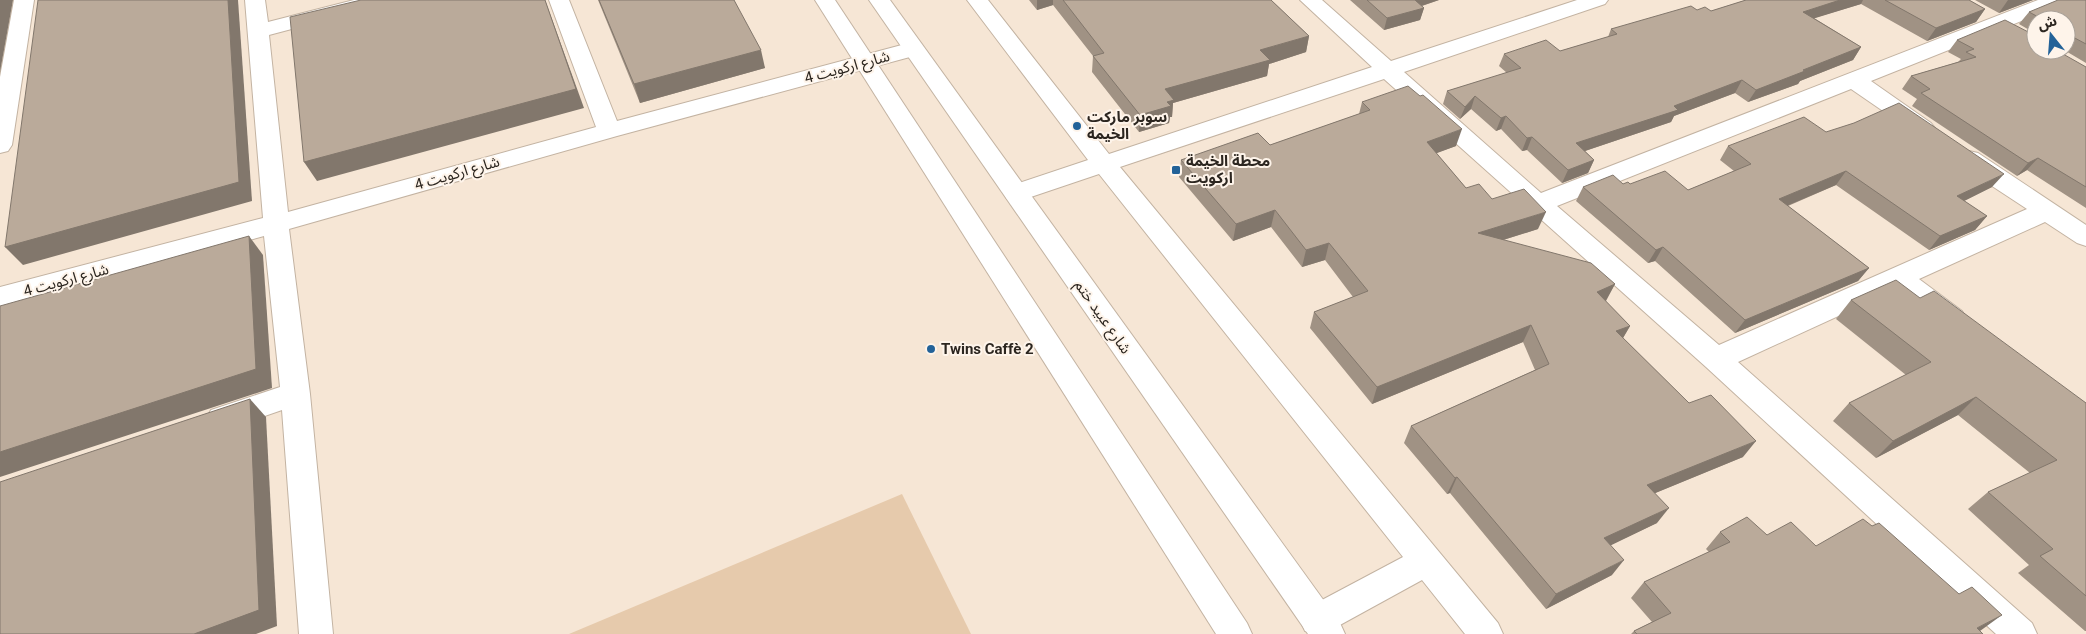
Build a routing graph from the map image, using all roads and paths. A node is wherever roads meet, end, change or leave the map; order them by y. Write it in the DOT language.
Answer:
graph roads {
  1 [pos="256,0"];
  2 [pos="380,0"];
  3 [pos="559,0"];
  4 [pos="825,0"];
  5 [pos="879,0"];
  6 [pos="977,0"];
  7 [pos="1310,0"];
  8 [pos="1598,0"];
  9 [pos="2057,0"];
  10 [pos="24,2"];
  11 [pos="0,9"];
  12 [pos="1973,10"];
  13 [pos="1999,24"];
  14 [pos="258,31"];
  15 [pos="2021,37"];
  16 [pos="913,49"];
  17 [pos="864,63"];
  18 [pos="1386,70"];
  19 [pos="1852,79"];
  20 [pos="609,131"];
  21 [pos="0,145"];
  22 [pos="1106,165"];
  23 [pos="1016,194"];
  24 [pos="1538,204"];
  25 [pos="2046,211"];
  26 [pos="276,224"];
  27 [pos="2086,237"];
  28 [pos="1897,277"];
  29 [pos="0,297"];
  30 [pos="1976,336"];
  31 [pos="1716,359"];
  32 [pos="295,394"];
  33 [pos="194,428"];
  34 [pos="1426,561"];
  35 [pos="1323,627"];
  36 [pos="312,633"];
  37 [pos="1234,634"];
  38 [pos="1486,634"];
  39 [pos="2020,634"];
  1 -- 14 [label="street"];
  2 -- 14 [label="street"];
  3 -- 20 [label="street"];
  4 -- 17 [label="street"];
  5 -- 16 [label="street, شارع عبيد ختم"];
  6 -- 22 [label="street"];
  7 -- 18 [label="street"];
  8 -- 18 [label="street"];
  9 -- 13 [label="street"];
  10 -- 11 [label="street"];
  10 -- 21 [label="street"];
  12 -- 13 [label="street"];
  13 -- 15 [label="street"];
  13 -- 19 [label="street"];
  14 -- 26 [label="street"];
  16 -- 17 [label="street, شارع اركويت 4"];
  16 -- 23 [label="street, شارع عبيد ختم"];
  17 -- 20 [label="street, شارع اركويت 4"];
  17 -- 37 [label="street"];
  18 -- 22 [label="street"];
  18 -- 24 [label="street"];
  19 -- 24 [label="street"];
  19 -- 25 [label="street"];
  20 -- 26 [label="street, شارع اركويت 4"];
  22 -- 23 [label="street"];
  22 -- 34 [label="street"];
  23 -- 35 [label="street, شارع عبيد ختم"];
  24 -- 31 [label="street"];
  25 -- 27 [label="street"];
  25 -- 28 [label="street"];
  26 -- 29 [label="street, شارع اركويت 4"];
  26 -- 32 [label="street"];
  28 -- 30 [label="street"];
  28 -- 31 [label="street"];
  31 -- 39 [label="street"];
  32 -- 33 [label="street"];
  32 -- 36 [label="street"];
  34 -- 35 [label="street"];
  34 -- 38 [label="street"];
}
